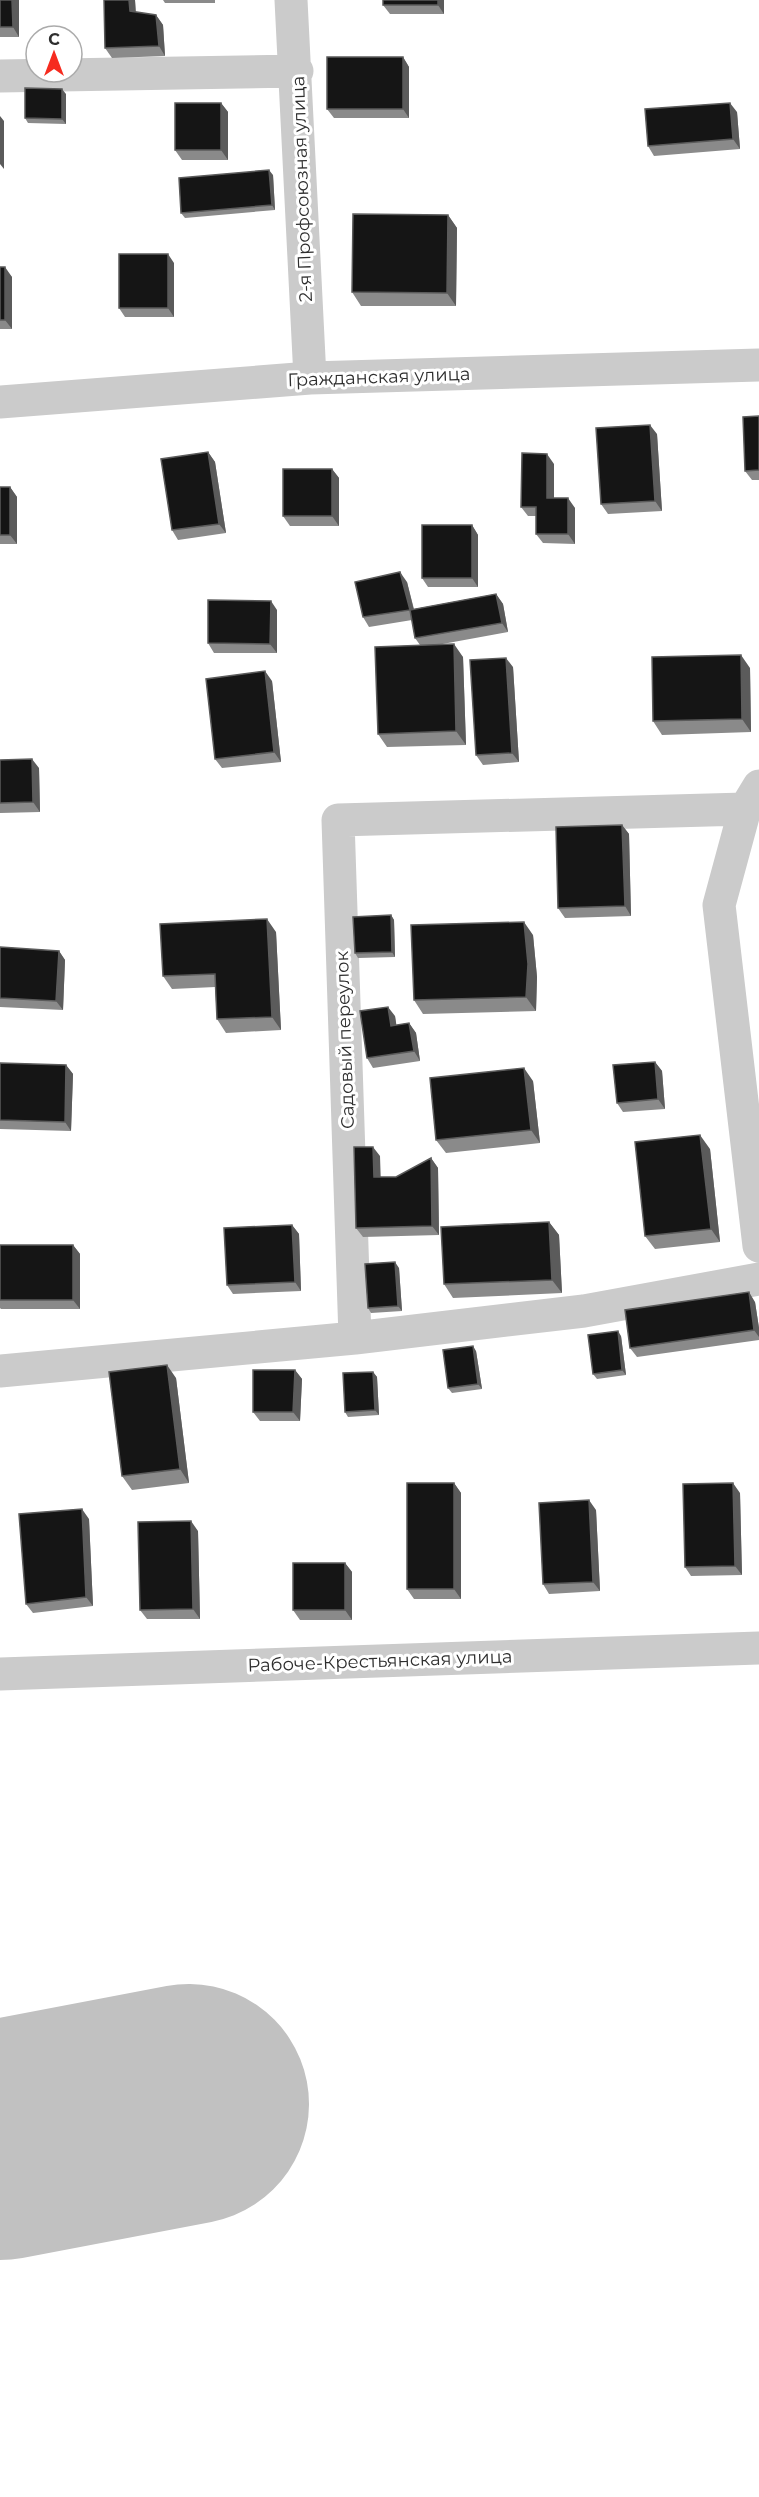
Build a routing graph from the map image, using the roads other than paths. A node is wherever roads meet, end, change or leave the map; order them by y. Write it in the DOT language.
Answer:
graph roads {
  1 [pos="291,0"];
  2 [pos="297,71"];
  3 [pos="0,76"];
  4 [pos="759,365"];
  5 [pos="310,378"];
  6 [pos="0,402"];
  7 [pos="752,798"];
  8 [pos="759,1246"];
  9 [pos="759,1280"];
  10 [pos="355,1338"];
  11 [pos="0,1371"];
  12 [pos="759,1648"];
  13 [pos="0,1674"];
  1 -- 2 [label="street, 2-я Профсоюзная улица"];
  2 -- 3 [label="street"];
  2 -- 5 [label="street, 2-я Профсоюзная улица"];
  4 -- 5 [label="street, Гражданская улица"];
  5 -- 6 [label="street, Гражданская улица"];
  7 -- 8 [label="street"];
  7 -- 10 [label="street, Садовый переулок"];
  9 -- 10 [label="street"];
  10 -- 11 [label="street"];
  12 -- 13 [label="street, Рабоче-Крестьянская улица"];
}
